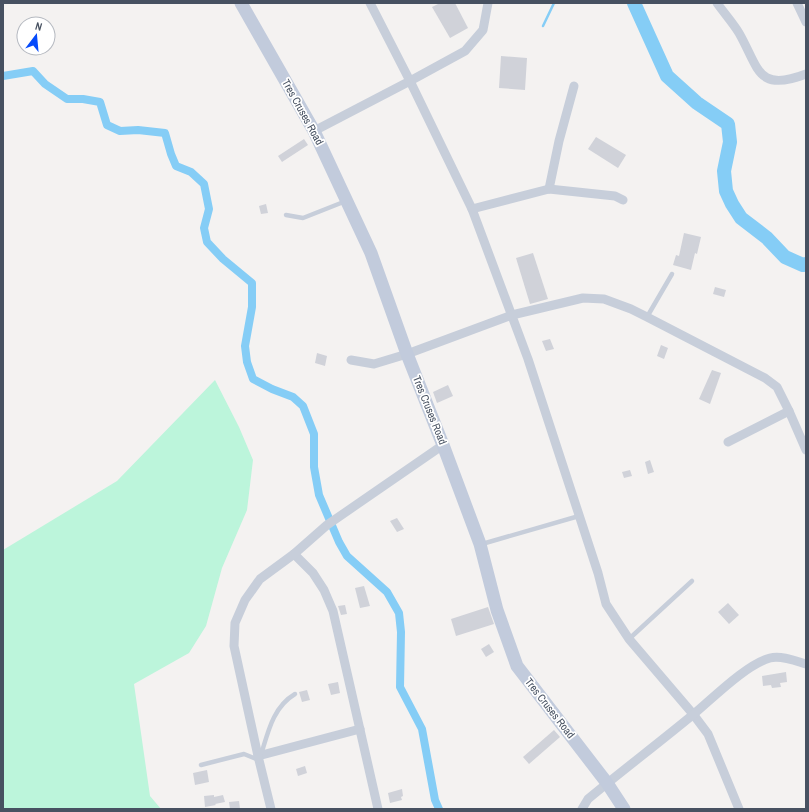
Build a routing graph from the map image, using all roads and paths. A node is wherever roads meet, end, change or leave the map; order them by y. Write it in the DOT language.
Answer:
graph roads {
  1 [pos="241,3"];
  2 [pos="370,3"];
  3 [pos="488,3"];
  4 [pos="717,3"];
  5 [pos="798,3"];
  6 [pos="806,22"];
  7 [pos="806,74"];
  8 [pos="410,82"];
  9 [pos="574,86"];
  10 [pos="314,131"];
  11 [pos="549,189"];
  12 [pos="347,200"];
  13 [pos="623,200"];
  14 [pos="472,209"];
  15 [pos="286,215"];
  16 [pos="672,274"];
  17 [pos="512,315"];
  18 [pos="647,316"];
  19 [pos="407,354"];
  20 [pos="352,360"];
  21 [pos="789,410"];
  22 [pos="728,442"];
  23 [pos="444,444"];
  24 [pos="806,450"];
  25 [pos="579,516"];
  26 [pos="480,544"];
  27 [pos="294,554"];
  28 [pos="692,581"];
  29 [pos="629,638"];
  30 [pos="806,664"];
  31 [pos="295,694"];
  32 [pos="693,714"];
  33 [pos="360,729"];
  34 [pos="259,757"];
  35 [pos="201,765"];
  36 [pos="607,783"];
  37 [pos="271,809"];
  38 [pos="378,809"];
  39 [pos="582,809"];
  40 [pos="624,809"];
  41 [pos="739,809"];
  1 -- 10 [label="main road, Tres Cruses Road"];
  2 -- 8 [label="street"];
  3 -- 8 [label="street"];
  4 -- 7 [label="street"];
  5 -- 6 [label="street"];
  8 -- 10 [label="street"];
  8 -- 14 [label="street"];
  9 -- 11 [label="street"];
  10 -- 12 [label="main road, Tres Cruses Road"];
  11 -- 13 [label="street"];
  11 -- 14 [label="street"];
  12 -- 15 [label="lane"];
  12 -- 19 [label="main road, Tres Cruses Road"];
  14 -- 17 [label="street"];
  16 -- 18 [label="lane"];
  17 -- 18 [label="street"];
  17 -- 19 [label="street"];
  17 -- 25 [label="street"];
  18 -- 21 [label="street"];
  19 -- 20 [label="street"];
  19 -- 23 [label="main road, Tres Cruses Road"];
  21 -- 22 [label="street"];
  21 -- 24 [label="street"];
  23 -- 26 [label="main road, Tres Cruses Road"];
  23 -- 27 [label="street"];
  25 -- 26 [label="lane"];
  25 -- 29 [label="street"];
  26 -- 36 [label="main road, Tres Cruses Road"];
  27 -- 33 [label="street"];
  27 -- 34 [label="street"];
  28 -- 29 [label="lane"];
  29 -- 32 [label="street"];
  30 -- 32 [label="street"];
  31 -- 34 [label="lane"];
  32 -- 36 [label="street"];
  32 -- 41 [label="street"];
  33 -- 34 [label="street"];
  33 -- 38 [label="street"];
  34 -- 35 [label="lane"];
  34 -- 37 [label="street"];
  36 -- 39 [label="street"];
  36 -- 40 [label="main road, Tres Cruses Road"];
}
